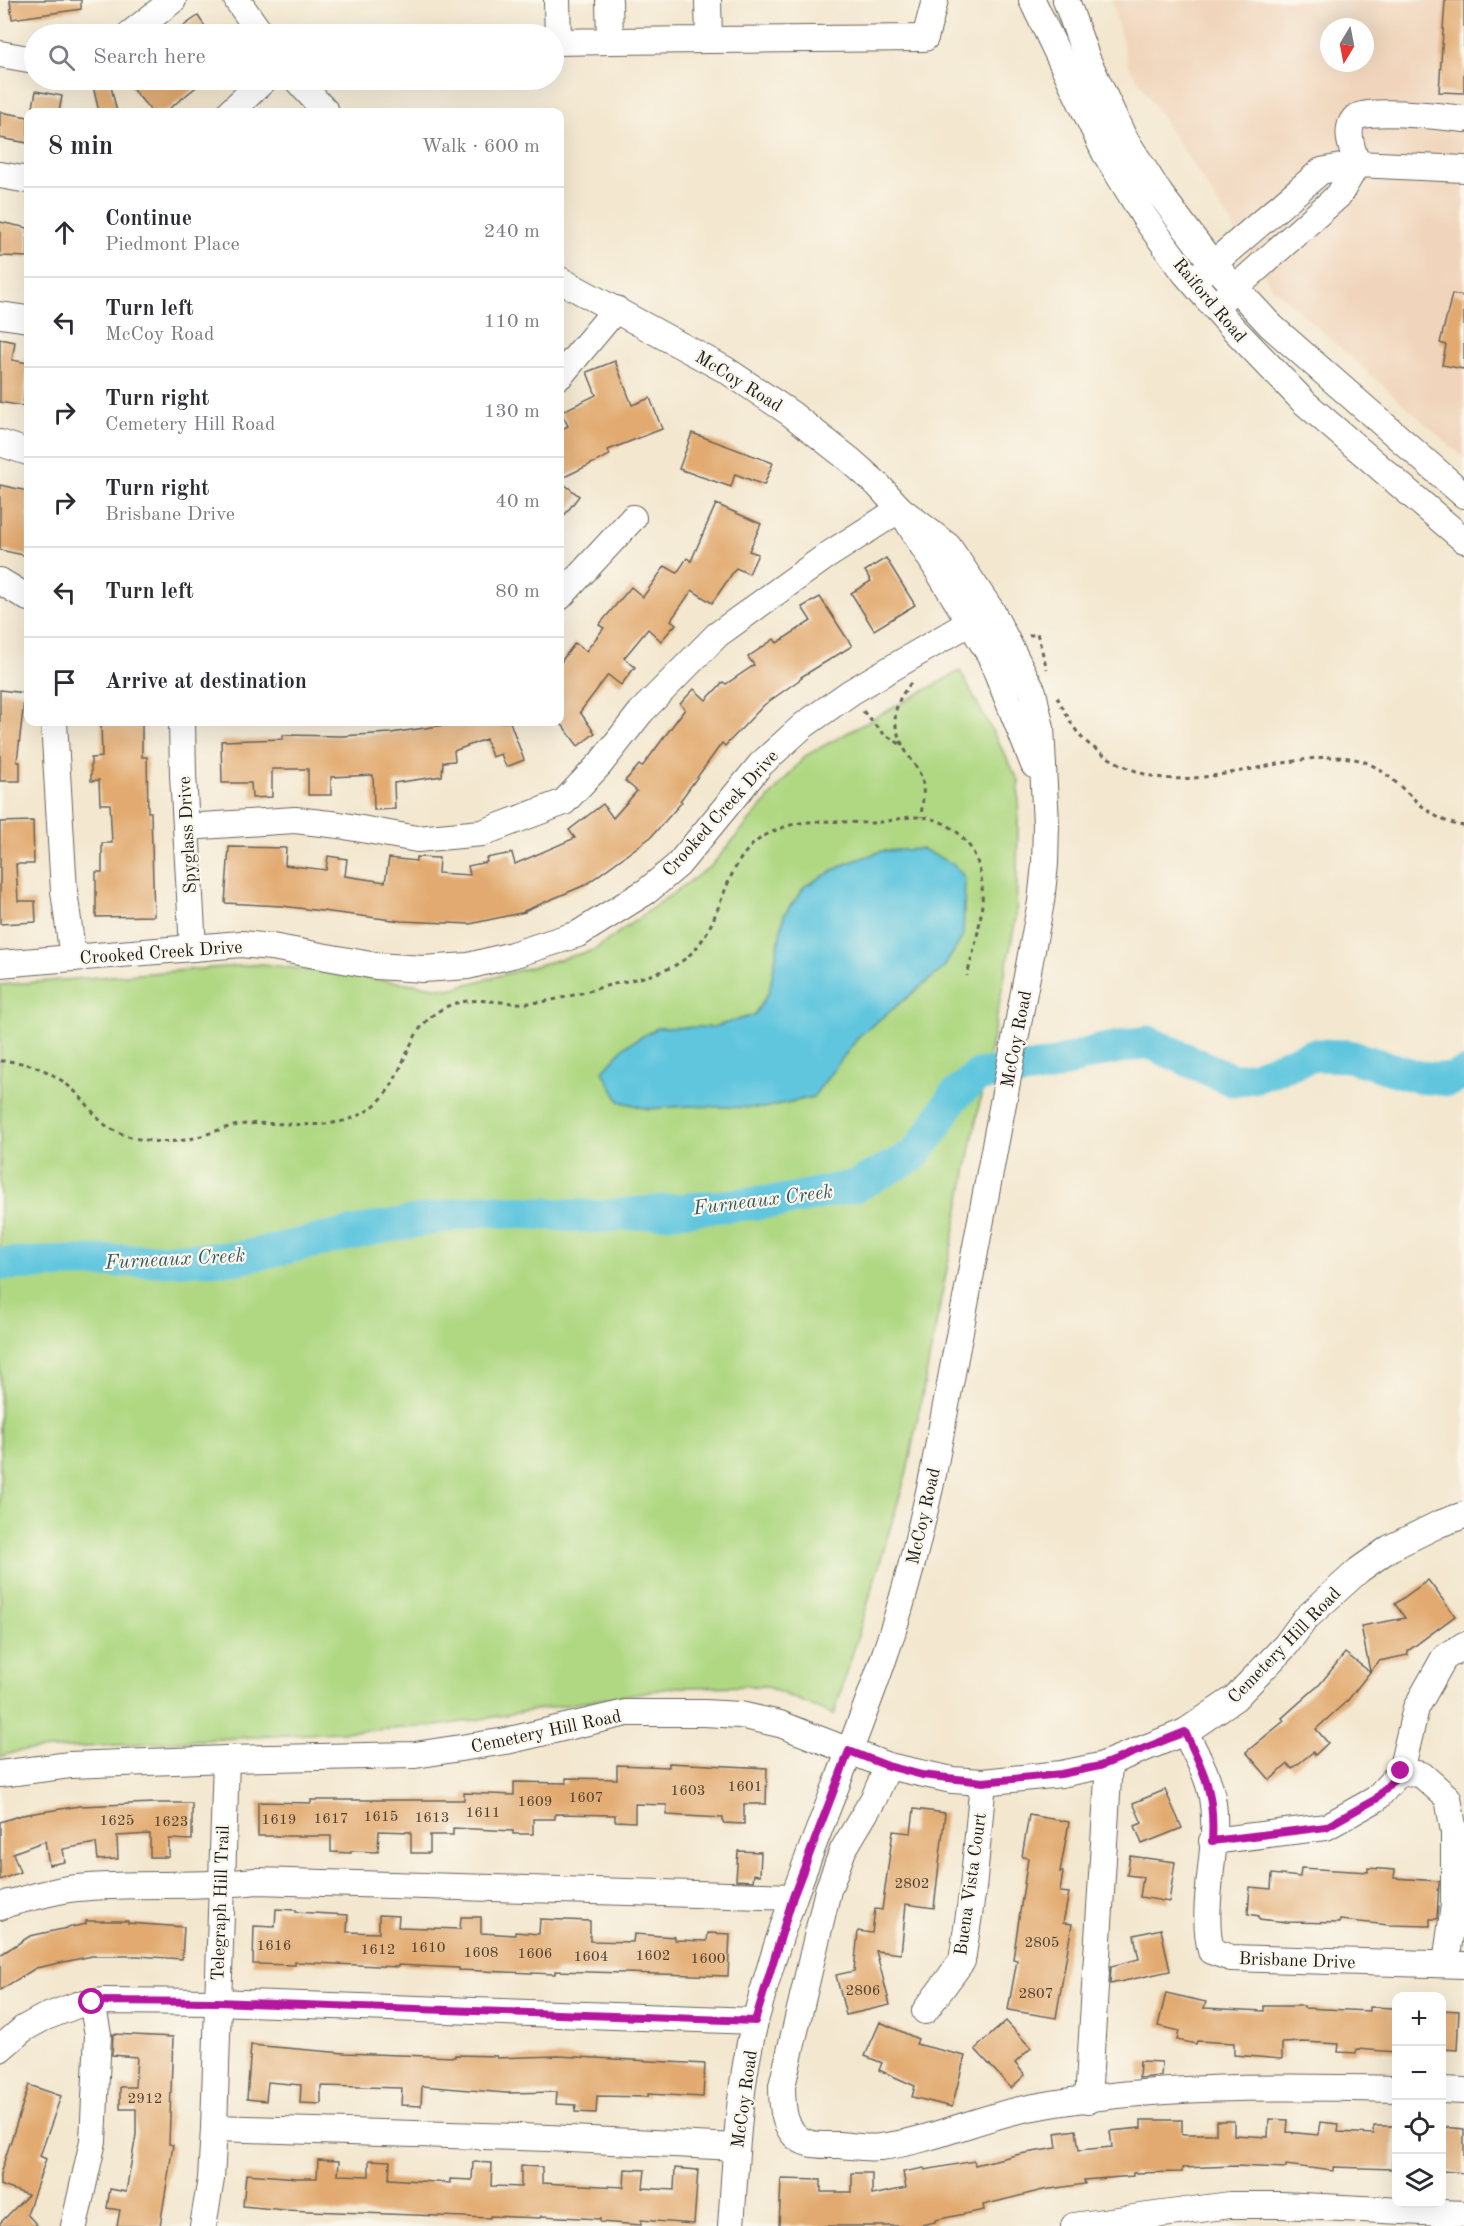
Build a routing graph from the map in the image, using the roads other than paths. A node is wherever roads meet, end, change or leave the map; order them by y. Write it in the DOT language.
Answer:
graph roads {
  1 [pos="173,0"];
  2 [pos="237,0"];
  3 [pos="557,0"];
  4 [pos="609,0"];
  5 [pos="708,0"];
  6 [pos="935,0"];
  7 [pos="1032,0"];
  8 [pos="1066,0"];
  9 [pos="143,24"];
  10 [pos="254,24"];
  11 [pos="558,24"];
  12 [pos="709,40"];
  13 [pos="610,41"];
  14 [pos="564,42"];
  15 [pos="0,54"];
  16 [pos="24,58"];
  17 [pos="253,90"];
  18 [pos="306,90"];
  19 [pos="234,108"];
  20 [pos="322,108"];
  21 [pos="1464,118"];
  22 [pos="1357,164"];
  23 [pos="1464,169"];
  24 [pos="0,175"];
  25 [pos="24,179"];
  26 [pos="1212,263"];
  27 [pos="564,282"];
  28 [pos="1193,282"];
  29 [pos="1235,288"];
  30 [pos="1214,306"];
  31 [pos="616,309"];
  32 [pos="0,315"];
  33 [pos="24,318"];
  34 [pos="564,371"];
  35 [pos="0,443"];
  36 [pos="24,451"];
  37 [pos="1464,495"];
  38 [pos="900,509"];
  39 [pos="633,518"];
  40 [pos="1464,540"];
  41 [pos="0,581"];
  42 [pos="564,593"];
  43 [pos="24,596"];
  44 [pos="981,616"];
  45 [pos="54,726"];
  46 [pos="182,726"];
  47 [pos="186,827"];
  48 [pos="193,948"];
  49 [pos="73,958"];
  50 [pos="0,964"];
  51 [pos="1464,1515"];
  52 [pos="1464,1645"];
  53 [pos="1185,1732"];
  54 [pos="849,1751"];
  55 [pos="226,1759"];
  56 [pos="1109,1763"];
  57 [pos="888,1766"];
  58 [pos="1401,1771"];
  59 [pos="0,1774"];
  60 [pos="983,1782"];
  61 [pos="1212,1841"];
  62 [pos="222,1885"];
  63 [pos="793,1897"];
  64 [pos="0,1907"];
  65 [pos="1455,1964"];
  66 [pos="92,2002"];
  67 [pos="216,2002"];
  68 [pos="925,2011"];
  69 [pos="755,2021"];
  70 [pos="0,2049"];
  71 [pos="1392,2089"];
  72 [pos="1446,2090"];
  73 [pos="1464,2091"];
  74 [pos="1088,2100"];
  75 [pos="214,2128"];
  76 [pos="736,2147"];
  77 [pos="1464,2214"];
  78 [pos="74,2226"];
  79 [pos="203,2226"];
  80 [pos="731,2226"];
  81 [pos="1074,2226"];
  1 -- 9 [label="street"];
  2 -- 10 [label="street"];
  3 -- 11 [label="street"];
  4 -- 13 [label="street"];
  5 -- 12 [label="street"];
  6 -- 12 [label="street"];
  7 -- 28 [label="street, Raiford Road"];
  8 -- 26 [label="street, Raiford Road"];
  12 -- 13 [label="street"];
  13 -- 14 [label="street"];
  15 -- 16 [label="street"];
  17 -- 19 [label="street"];
  18 -- 20 [label="street"];
  21 -- 22 [label="street"];
  22 -- 23 [label="street"];
  22 -- 26 [label="street"];
  22 -- 29 [label="street"];
  24 -- 25 [label="street"];
  26 -- 28 [label="street"];
  26 -- 29 [label="street, Raiford Road"];
  27 -- 31 [label="street, McCoy Road"];
  28 -- 30 [label="street, Raiford Road"];
  29 -- 30 [label="street"];
  29 -- 37 [label="street, Raiford Road"];
  30 -- 40 [label="street, Raiford Road"];
  31 -- 34 [label="street"];
  31 -- 38 [label="street, McCoy Road"];
  32 -- 33 [label="street"];
  35 -- 36 [label="street"];
  38 -- 44 [label="street, McCoy Road"];
  38 -- 47 [label="street"];
  39 -- 42 [label="street"];
  41 -- 43 [label="street"];
  44 -- 48 [label="street, Crooked Creek Drive"];
  44 -- 54 [label="street, McCoy Road"];
  45 -- 49 [label="street"];
  46 -- 47 [label="street, Spyglass Drive"];
  47 -- 48 [label="street, Spyglass Drive"];
  48 -- 49 [label="street, Crooked Creek Drive"];
  49 -- 50 [label="street, Crooked Creek Drive"];
  51 -- 53 [label="street, Cemetery Hill Road"];
  52 -- 58 [label="street"];
  53 -- 56 [label="street, Cemetery Hill Road"];
  53 -- 61 [label="street, Brisbane Drive"];
  54 -- 55 [label="street, Cemetery Hill Road"];
  54 -- 57 [label="street, Cemetery Hill Road"];
  54 -- 63 [label="street, McCoy Road"];
  55 -- 59 [label="street, Cemetery Hill Road"];
  55 -- 62 [label="street, Telegraph Hill Trail"];
  56 -- 60 [label="street, Cemetery Hill Road"];
  56 -- 74 [label="street"];
  57 -- 60 [label="street, Cemetery Hill Road"];
  57 -- 74 [label="street"];
  58 -- 61 [label="street"];
  58 -- 65 [label="street"];
  60 -- 68 [label="street, Buena Vista Court"];
  61 -- 65 [label="street, Brisbane Drive"];
  62 -- 63 [label="street"];
  62 -- 64 [label="street"];
  62 -- 67 [label="street, Telegraph Hill Trail"];
  63 -- 69 [label="street, McCoy Road"];
  66 -- 67 [label="street"];
  66 -- 70 [label="street"];
  66 -- 78 [label="street"];
  67 -- 69 [label="street"];
  67 -- 75 [label="street, Telegraph Hill Trail"];
  69 -- 76 [label="street, McCoy Road"];
  71 -- 74 [label="street"];
  72 -- 73 [label="street"];
  75 -- 76 [label="street"];
  75 -- 79 [label="street, Telegraph Hill Trail"];
  76 -- 80 [label="street, McCoy Road"];
  77 -- 81 [label="street"];
}
